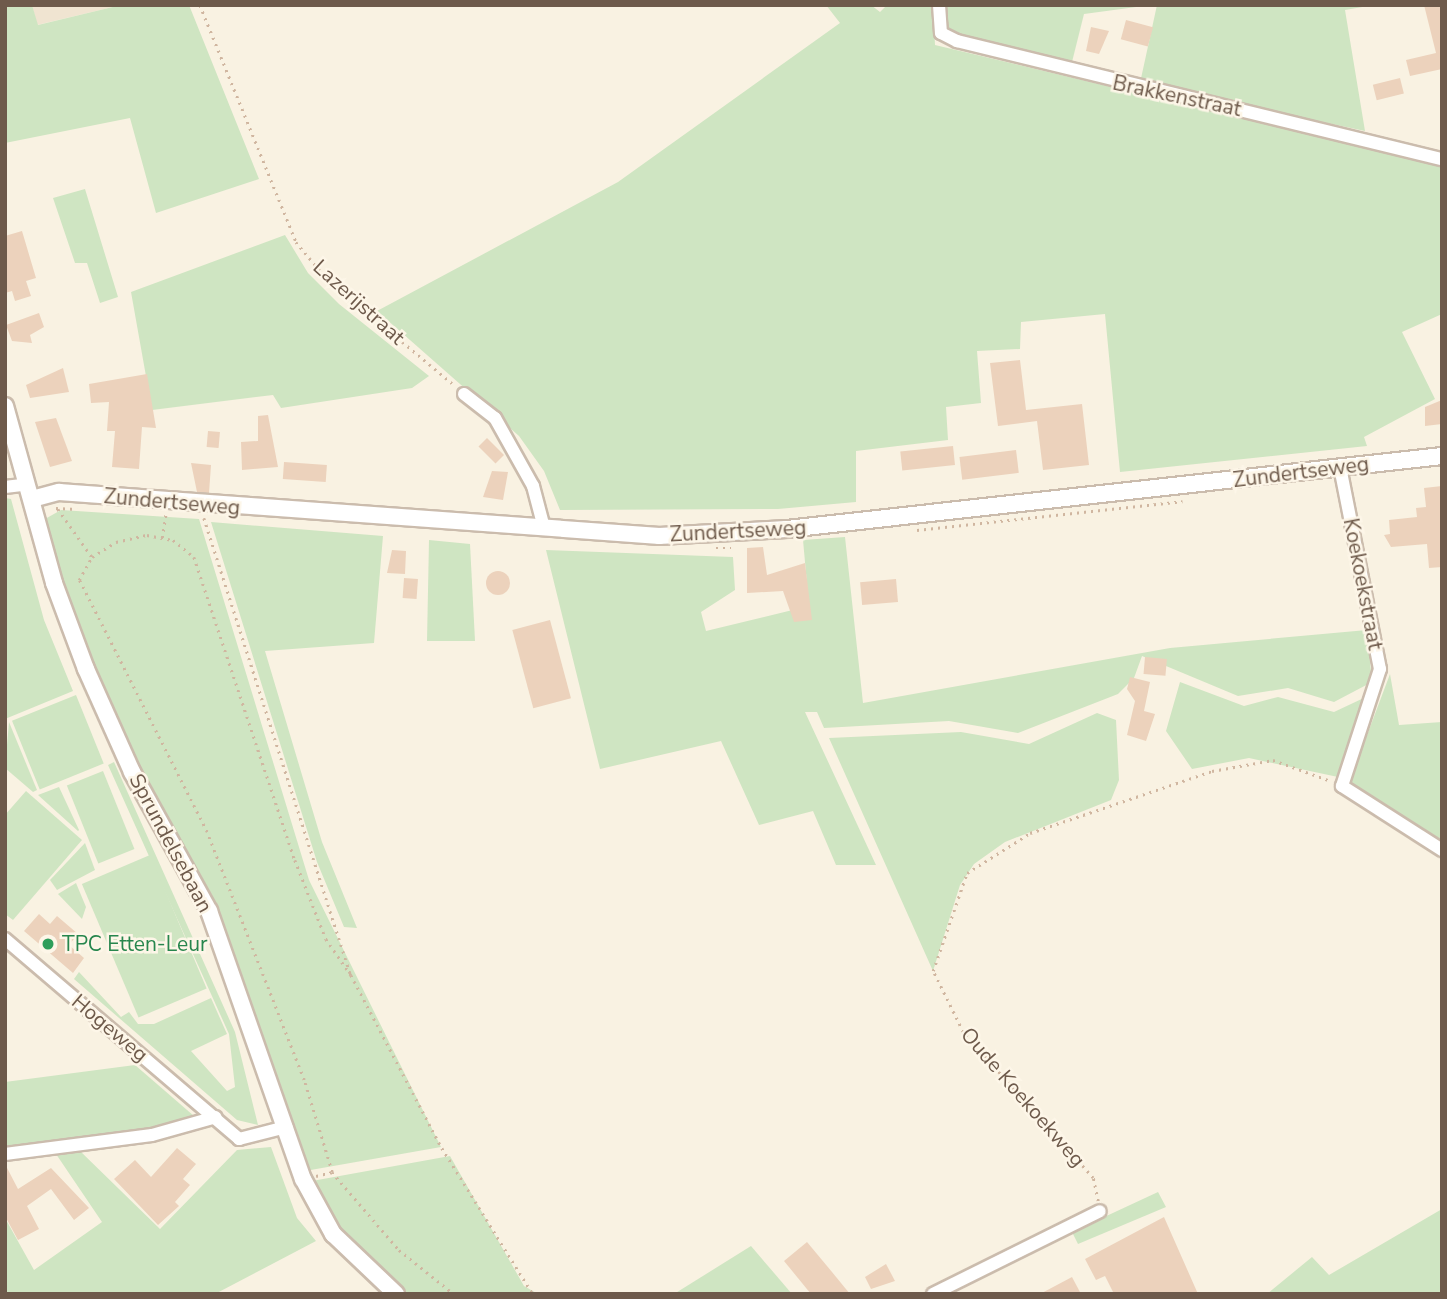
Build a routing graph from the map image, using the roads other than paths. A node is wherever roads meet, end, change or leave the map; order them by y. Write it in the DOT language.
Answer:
graph roads {
  1 [pos="939,5"];
  2 [pos="1442,159"];
  3 [pos="464,394"];
  4 [pos="5,406"];
  5 [pos="1442,456"];
  6 [pos="1340,467"];
  7 [pos="5,487"];
  8 [pos="30,491"];
  9 [pos="544,528"];
  10 [pos="1442,850"];
  11 [pos="5,939"];
  12 [pos="216,1117"];
  13 [pos="286,1127"];
  14 [pos="5,1154"];
  15 [pos="1100,1211"];
  16 [pos="396,1294"];
  17 [pos="933,1294"];
  1 -- 2 [label="street, Brakkenstraat"];
  3 -- 9 [label="street"];
  4 -- 8 [label="street, Sprundelsebaan"];
  5 -- 6 [label="street, Zundertseweg"];
  6 -- 9 [label="street, Zundertseweg"];
  6 -- 10 [label="street, Koekoekstraat"];
  7 -- 8 [label="street, Zundertseweg"];
  8 -- 9 [label="street, Zundertseweg"];
  8 -- 13 [label="street, Sprundelsebaan"];
  11 -- 12 [label="street, Hogeweg"];
  12 -- 13 [label="street, Hogeweg"];
  12 -- 14 [label="street"];
  13 -- 16 [label="street, Sprundelsebaan"];
  15 -- 17 [label="street"];
}
